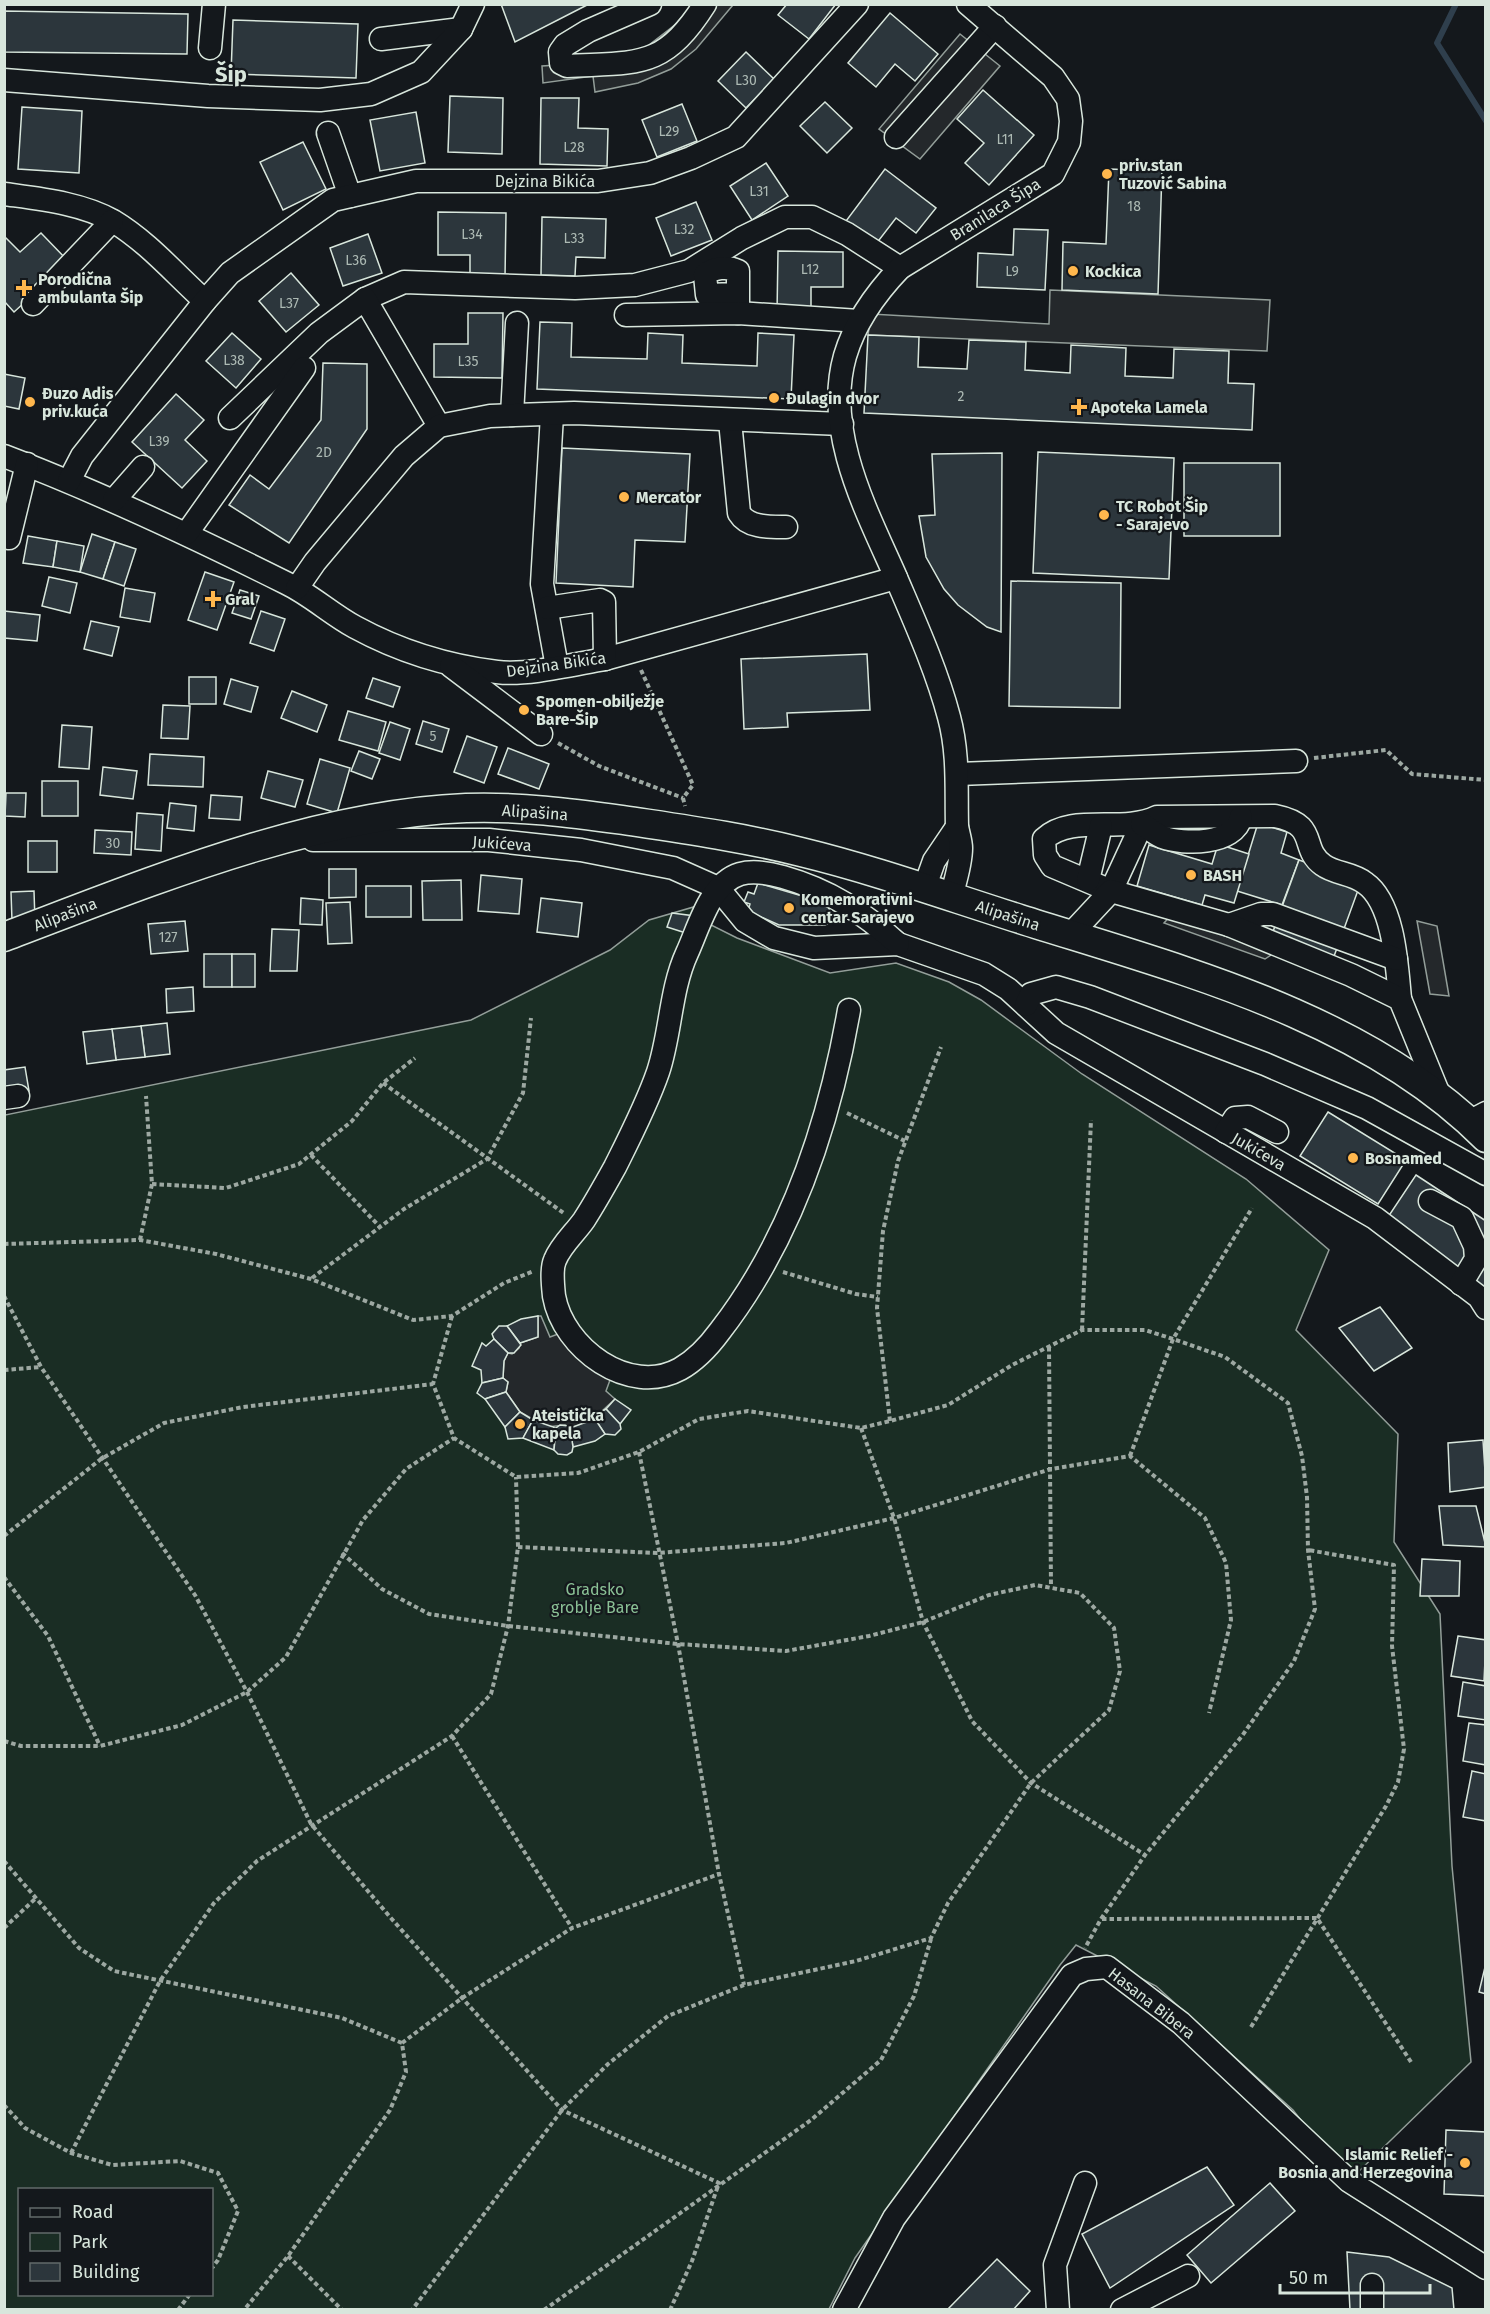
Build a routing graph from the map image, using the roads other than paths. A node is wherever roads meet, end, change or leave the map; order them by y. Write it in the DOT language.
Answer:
graph roads {
  1 [pos="214,4"];
  2 [pos="473,4"];
  3 [pos="650,4"];
  4 [pos="705,4"];
  5 [pos="857,4"];
  6 [pos="968,4"];
  7 [pos="995,26"];
  8 [pos="461,29"];
  9 [pos="381,39"];
  10 [pos="210,48"];
  11 [pos="4,80"];
  12 [pos="328,133"];
  13 [pos="896,137"];
  14 [pos="4,194"];
  15 [pos="350,196"];
  16 [pos="112,221"];
  17 [pos="900,268"];
  18 [pos="365,299"];
  19 [pos="205,301"];
  20 [pos="33,304"];
  21 [pos="626,315"];
  22 [pos="859,321"];
  23 [pos="517,323"];
  24 [pos="304,368"];
  25 [pos="512,415"];
  26 [pos="552,415"];
  27 [pos="230,418"];
  28 [pos="730,421"];
  29 [pos="842,424"];
  30 [pos="438,426"];
  31 [pos="4,456"];
  32 [pos="27,464"];
  33 [pos="142,467"];
  34 [pos="69,481"];
  35 [pos="114,500"];
  36 [pos="786,527"];
  37 [pos="187,533"];
  38 [pos="9,538"];
  39 [pos="896,578"];
  40 [pos="297,588"];
  41 [pos="547,608"];
  42 [pos="605,659"];
  43 [pos="447,663"];
  44 [pos="557,667"];
  45 [pos="542,734"];
  46 [pos="1296,761"];
  47 [pos="958,774"];
  48 [pos="1142,824"];
  49 [pos="1101,826"];
  50 [pos="957,827"];
  51 [pos="281,840"];
  52 [pos="1088,880"];
  53 [pos="718,888"];
  54 [pos="924,889"];
  55 [pos="1111,891"];
  56 [pos="951,897"];
  57 [pos="1229,925"];
  58 [pos="1070,935"];
  59 [pos="4,937"];
  60 [pos="898,944"];
  61 [pos="1396,959"];
  62 [pos="1400,999"];
  63 [pos="1026,1005"];
  64 [pos="849,1010"];
  65 [pos="1440,1097"];
  66 [pos="1480,1124"];
  67 [pos="1226,1132"];
  68 [pos="1277,1132"];
  69 [pos="1485,1174"];
  70 [pos="1430,1201"];
  71 [pos="1461,1284"];
  72 [pos="1485,1308"];
  73 [pos="1084,2183"];
  74 [pos="1485,2268"];
  75 [pos="1188,2276"];
  76 [pos="1372,2285"];
  77 [pos="844,2310"];
  78 [pos="1058,2310"];
  79 [pos="1122,2310"];
  80 [pos="1372,2310"];
  1 -- 10 [label="street"];
  2 -- 8 [label="street"];
  3 -- 4 [label="street"];
  5 -- 15 [label="street, Dejzina Bikića"];
  6 -- 7 [label="street, Branilaca Šipa"];
  7 -- 13 [label="street"];
  7 -- 17 [label="street, Branilaca Šipa"];
  8 -- 9 [label="street"];
  8 -- 11 [label="street"];
  12 -- 15 [label="street"];
  14 -- 16 [label="street"];
  15 -- 19 [label="street, Dejzina Bikića"];
  16 -- 19 [label="street"];
  16 -- 20 [label="street"];
  17 -- 18 [label="street"];
  17 -- 22 [label="street, Branilaca Šipa"];
  18 -- 27 [label="street"];
  18 -- 30 [label="street"];
  19 -- 34 [label="street, Dejzina Bikića"];
  21 -- 22 [label="street"];
  22 -- 29 [label="street, Branilaca Šipa"];
  23 -- 25 [label="street"];
  24 -- 37 [label="street"];
  25 -- 26 [label="street"];
  25 -- 30 [label="street"];
  26 -- 28 [label="street"];
  26 -- 41 [label="street"];
  28 -- 29 [label="street"];
  28 -- 36 [label="street"];
  29 -- 39 [label="street"];
  30 -- 40 [label="street"];
  31 -- 32 [label="street, Dejzina Bikića"];
  32 -- 34 [label="street, Dejzina Bikića"];
  32 -- 38 [label="street"];
  33 -- 35 [label="street"];
  34 -- 35 [label="street, Dejzina Bikića"];
  35 -- 37 [label="street, Dejzina Bikića"];
  37 -- 40 [label="street, Dejzina Bikića"];
  39 -- 42 [label="street, Dejzina Bikića"];
  39 -- 47 [label="street"];
  40 -- 43 [label="street, Dejzina Bikića"];
  41 -- 42 [label="street"];
  41 -- 44 [label="street"];
  42 -- 44 [label="street, Dejzina Bikića"];
  43 -- 44 [label="street, Dejzina Bikića"];
  43 -- 45 [label="street"];
  46 -- 47 [label="street"];
  47 -- 50 [label="street"];
  48 -- 49 [label="street"];
  48 -- 55 [label="street"];
  48 -- 61 [label="street, Alipašina"];
  49 -- 52 [label="street"];
  49 -- 52 [label="street"];
  50 -- 54 [label="street"];
  50 -- 56 [label="street"];
  51 -- 53 [label="street, Jukićeva"];
  51 -- 54 [label="main road, Alipašina"];
  51 -- 59 [label="main road, Alipašina"];
  52 -- 55 [label="street"];
  53 -- 60 [label="street, Jukićeva"];
  53 -- 60 [label="street, Jukićeva"];
  53 -- 64 [label="street"];
  54 -- 56 [label="main road, Alipašina"];
  55 -- 57 [label="street"];
  55 -- 58 [label="street"];
  56 -- 58 [label="main road, Alipašina"];
  57 -- 61 [label="street"];
  57 -- 62 [label="street"];
  58 -- 65 [label="main road, Alipašina"];
  60 -- 63 [label="street, Jukićeva"];
  61 -- 62 [label="street, Alipašina"];
  62 -- 65 [label="street, Alipašina"];
  63 -- 67 [label="street, Jukićeva"];
  63 -- 69 [label="street"];
  65 -- 66 [label="main road, Alipašina"];
  67 -- 68 [label="street"];
  67 -- 71 [label="street, Jukićeva"];
  70 -- 71 [label="street"];
  71 -- 72 [label="street, Jukićeva"];
  73 -- 78 [label="street"];
  74 -- 77 [label="street, Hasana Bibera"];
  75 -- 79 [label="street"];
  76 -- 80 [label="street"];
}
